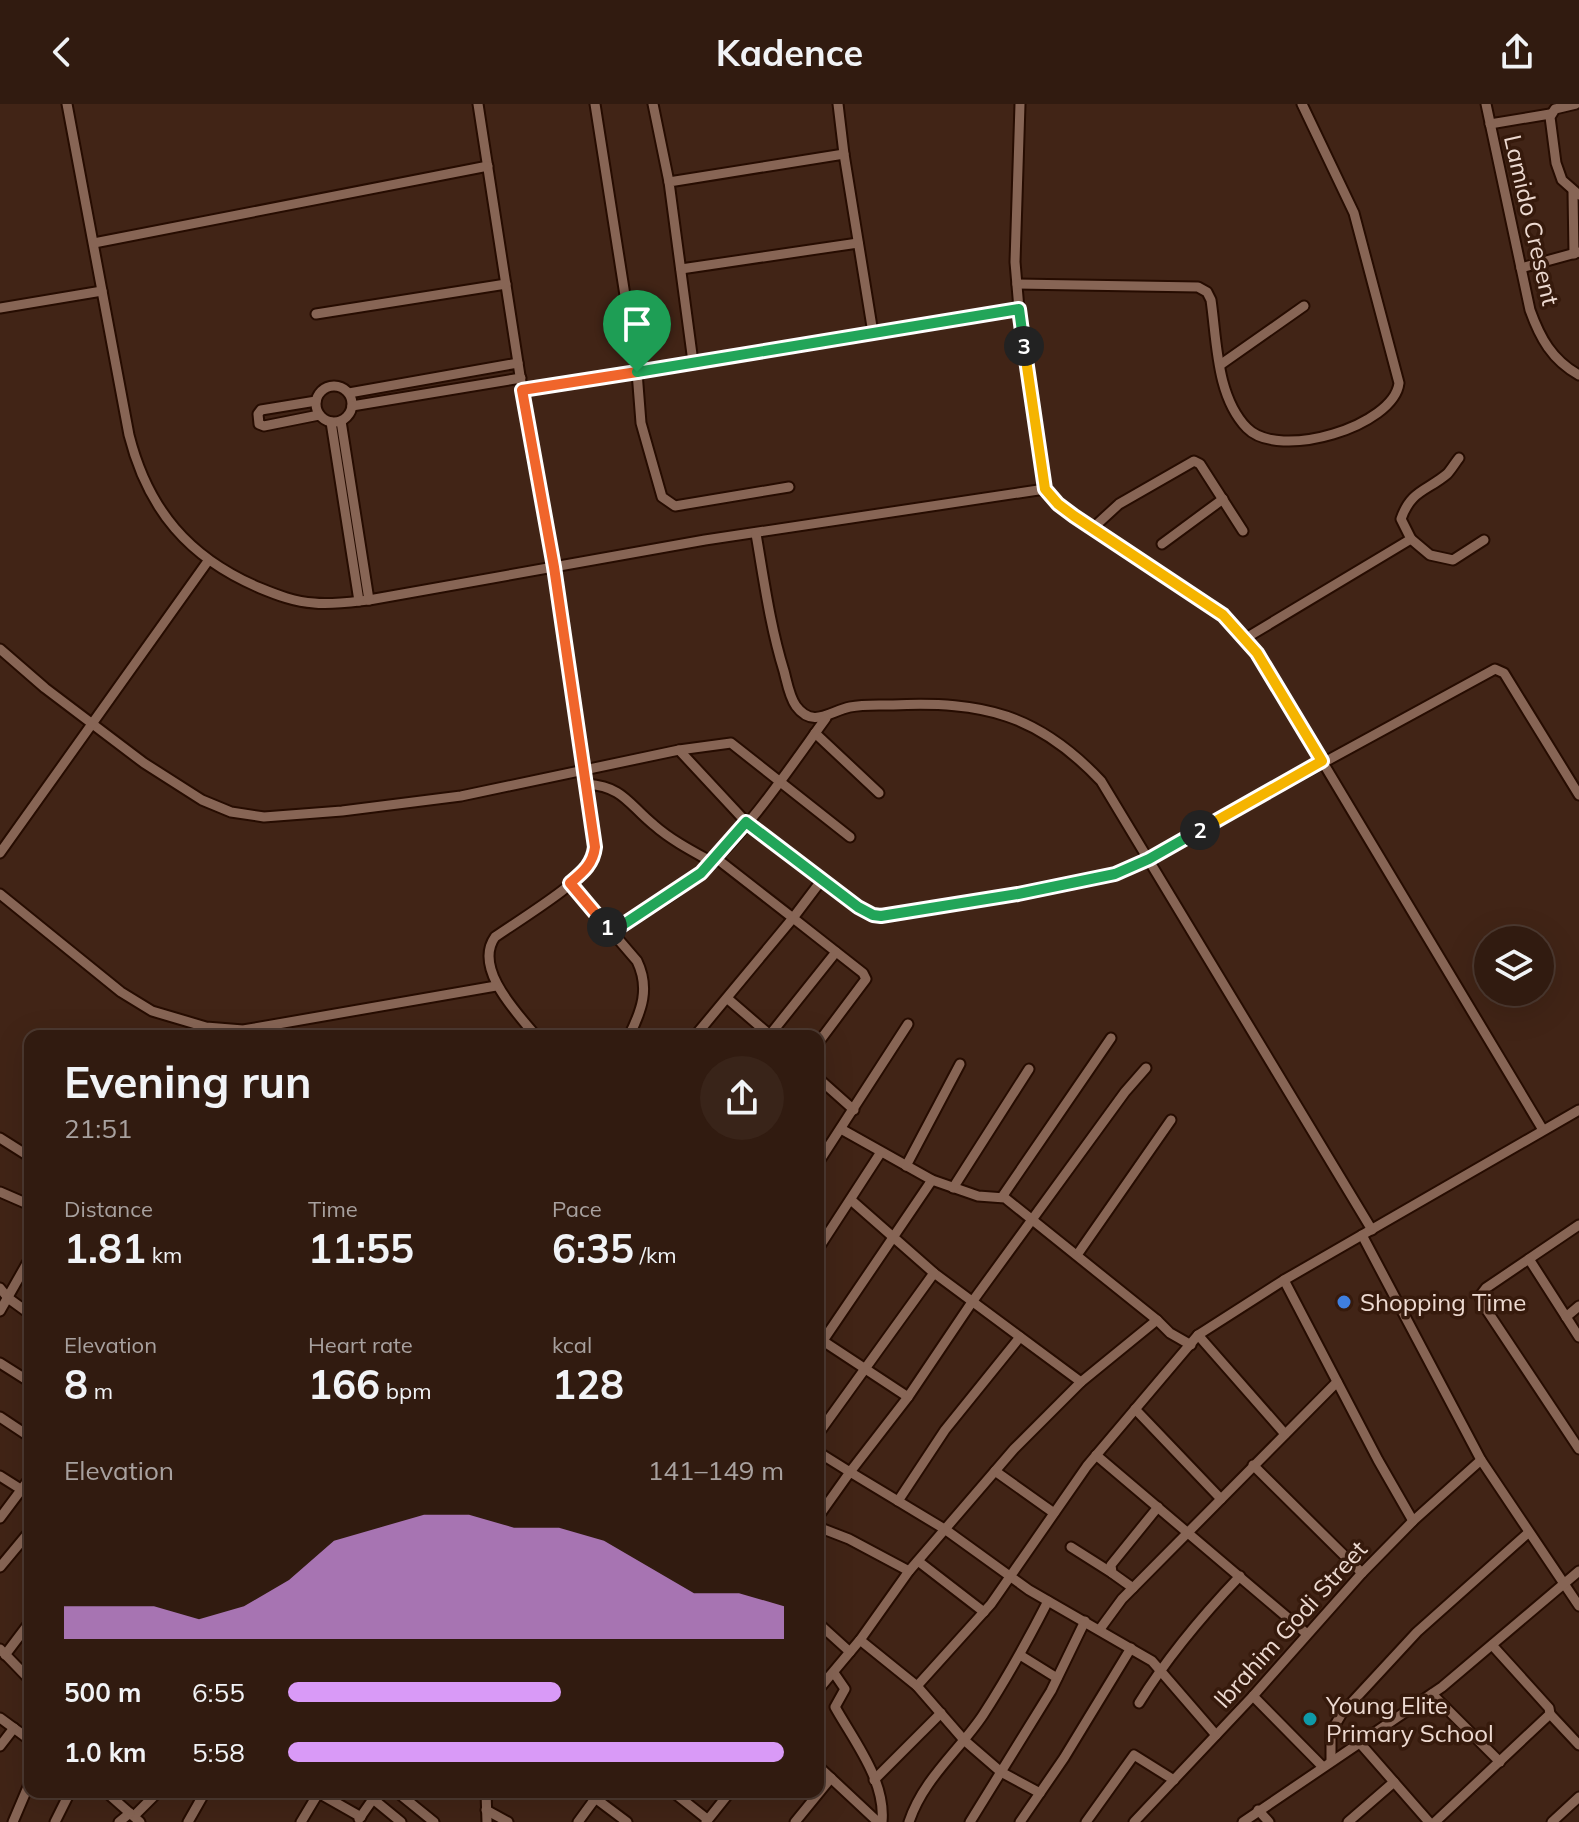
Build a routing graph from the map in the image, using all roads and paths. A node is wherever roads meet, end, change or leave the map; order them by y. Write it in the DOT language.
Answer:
graph roads {
  1 [pos="67,104"];
  2 [pos="478,104"];
  3 [pos="595,104"];
  4 [pos="653,104"];
  5 [pos="838,104"];
  6 [pos="1020,104"];
  7 [pos="1302,104"];
  8 [pos="1486,104"];
  9 [pos="1576,104"];
  10 [pos="1550,114"];
  11 [pos="1490,124"];
  12 [pos="844,154"];
  13 [pos="488,166"];
  14 [pos="669,182"];
  15 [pos="1576,194"];
  16 [pos="94,243"];
  17 [pos="858,243"];
  18 [pos="1577,253"];
  19 [pos="1521,268"];
  20 [pos="681,269"];
  21 [pos="506,284"];
  22 [pos="1017,284"];
  23 [pos="102,291"];
  24 [pos="1304,306"];
  25 [pos="0,308"];
  26 [pos="1019,309"];
  27 [pos="316,314"];
  28 [pos="873,333"];
  29 [pos="693,362"];
  30 [pos="518,363"];
  31 [pos="1220,365"];
  32 [pos="637,372"];
  33 [pos="1579,375"];
  34 [pos="521,378"];
  35 [pos="406,383"];
  36 [pos="522,390"];
  37 [pos="349,393"];
  38 [pos="408,396"];
  39 [pos="316,401"];
  40 [pos="352,406"];
  41 [pos="319,415"];
  42 [pos="336,421"];
  43 [pos="1459,458"];
  44 [pos="789,487"];
  45 [pos="1045,489"];
  46 [pos="1223,499"];
  47 [pos="1094,527"];
  48 [pos="1243,531"];
  49 [pos="756,534"];
  50 [pos="1411,539"];
  51 [pos="1484,540"];
  52 [pos="1162,544"];
  53 [pos="208,561"];
  54 [pos="554,567"];
  55 [pos="364,601"];
  56 [pos="1246,638"];
  57 [pos="0,649"];
  58 [pos="826,718"];
  59 [pos="92,722"];
  60 [pos="815,733"];
  61 [pos="679,750"];
  62 [pos="1322,761"];
  63 [pos="584,770"];
  64 [pos="781,780"];
  65 [pos="587,784"];
  66 [pos="879,793"];
  67 [pos="1579,795"];
  68 [pos="746,822"];
  69 [pos="850,837"];
  70 [pos="0,853"];
  71 [pos="1149,859"];
  72 [pos="714,860"];
  73 [pos="821,881"];
  74 [pos="570,883"];
  75 [pos="0,894"];
  76 [pos="793,918"];
  77 [pos="612,932"];
  78 [pos="836,952"];
  79 [pos="496,986"];
  80 [pos="728,999"];
  81 [pos="908,1024"];
  82 [pos="531,1030"];
  83 [pos="632,1030"];
  84 [pos="700,1030"];
  85 [pos="763,1030"];
  86 [pos="775,1030"];
  87 [pos="824,1035"];
  88 [pos="1111,1038"];
  89 [pos="960,1064"];
  90 [pos="1146,1068"];
  91 [pos="1029,1069"];
  92 [pos="824,1083"];
  93 [pos="854,1110"];
  94 [pos="1579,1110"];
  95 [pos="1171,1120"];
  96 [pos="841,1129"];
  97 [pos="1543,1130"];
  98 [pos="0,1138"];
  99 [pos="881,1152"];
  100 [pos="24,1153"];
  101 [pos="824,1154"];
  102 [pos="906,1166"];
  103 [pos="932,1180"];
  104 [pos="953,1188"];
  105 [pos="0,1192"];
  106 [pos="1002,1197"];
  107 [pos="851,1200"];
  108 [pos="24,1202"];
  109 [pos="1034,1221"];
  110 [pos="1579,1225"];
  111 [pos="1367,1232"];
  112 [pos="894,1237"];
  113 [pos="824,1240"];
  114 [pos="1077,1255"];
  115 [pos="1529,1259"];
  116 [pos="934,1273"];
  117 [pos="24,1277"];
  118 [pos="1284,1280"];
  119 [pos="0,1288"];
  120 [pos="8,1298"];
  121 [pos="972,1302"];
  122 [pos="1579,1306"];
  123 [pos="24,1310"];
  124 [pos="0,1311"];
  125 [pos="1566,1317"];
  126 [pos="1157,1320"];
  127 [pos="1198,1335"];
  128 [pos="1020,1337"];
  129 [pos="1579,1337"];
  130 [pos="824,1339"];
  131 [pos="1191,1345"];
  132 [pos="824,1347"];
  133 [pos="0,1363"];
  134 [pos="864,1367"];
  135 [pos="24,1378"];
  136 [pos="1081,1382"];
  137 [pos="1337,1382"];
  138 [pos="908,1397"];
  139 [pos="1135,1409"];
  140 [pos="0,1417"];
  141 [pos="824,1425"];
  142 [pos="24,1433"];
  143 [pos="1285,1434"];
  144 [pos="1579,1449"];
  145 [pos="1096,1455"];
  146 [pos="824,1456"];
  147 [pos="1481,1460"];
  148 [pos="1253,1465"];
  149 [pos="995,1471"];
  150 [pos="850,1472"];
  151 [pos="0,1476"];
  152 [pos="24,1491"];
  153 [pos="24,1494"];
  154 [pos="1221,1499"];
  155 [pos="898,1501"];
  156 [pos="1158,1507"];
  157 [pos="824,1509"];
  158 [pos="1054,1513"];
  159 [pos="0,1518"];
  160 [pos="1413,1521"];
  161 [pos="824,1529"];
  162 [pos="946,1530"];
  163 [pos="1189,1533"];
  164 [pos="1528,1533"];
  165 [pos="24,1538"];
  166 [pos="1071,1547"];
  167 [pos="918,1561"];
  168 [pos="0,1567"];
  169 [pos="909,1571"];
  170 [pos="1579,1571"];
  171 [pos="1112,1573"];
  172 [pos="1362,1573"];
  173 [pos="1240,1576"];
  174 [pos="1011,1578"];
  175 [pos="1563,1585"];
  176 [pos="1133,1588"];
  177 [pos="1048,1601"];
  178 [pos="1579,1606"];
  179 [pos="984,1612"];
  180 [pos="1085,1621"];
  181 [pos="824,1628"];
  182 [pos="24,1629"];
  183 [pos="1100,1629"];
  184 [pos="1307,1634"];
  185 [pos="860,1640"];
  186 [pos="1492,1645"];
  187 [pos="1131,1648"];
  188 [pos="3,1652"];
  189 [pos="850,1652"];
  190 [pos="1020,1655"];
  191 [pos="1161,1669"];
  192 [pos="834,1673"];
  193 [pos="24,1674"];
  194 [pos="1057,1678"];
  195 [pos="824,1684"];
  196 [pos="917,1686"];
  197 [pos="1432,1694"];
  198 [pos="1253,1696"];
  199 [pos="1139,1703"];
  200 [pos="941,1713"];
  201 [pos="1550,1714"];
  202 [pos="0,1718"];
  203 [pos="14,1728"];
  204 [pos="1216,1735"];
  205 [pos="24,1736"];
  206 [pos="964,1740"];
  207 [pos="1359,1742"];
  208 [pos="1579,1745"];
  209 [pos="0,1746"];
  210 [pos="1500,1762"];
  211 [pos="1326,1763"];
  212 [pos="824,1772"];
  213 [pos="1001,1772"];
  214 [pos="831,1778"];
  215 [pos="874,1780"];
  216 [pos="1174,1780"];
  217 [pos="1394,1782"];
  218 [pos="824,1787"];
  219 [pos="1040,1793"];
  220 [pos="24,1796"];
  221 [pos="1579,1797"];
  222 [pos="67,1798"];
  223 [pos="115,1798"];
  224 [pos="152,1798"];
  225 [pos="202,1798"];
  226 [pos="315,1798"];
  227 [pos="327,1798"];
  228 [pos="374,1798"];
  229 [pos="377,1798"];
  230 [pos="404,1798"];
  231 [pos="486,1798"];
  232 [pos="592,1798"];
  233 [pos="599,1798"];
  234 [pos="680,1798"];
  235 [pos="725,1798"];
  236 [pos="815,1798"];
  237 [pos="486,1810"];
  238 [pos="1258,1810"];
  239 [pos="135,1817"];
  240 [pos="359,1819"];
  241 [pos="913,1820"];
  242 [pos="706,1821"];
  243 [pos="13,1822"];
  244 [pos="55,1822"];
  245 [pos="119,1822"];
  246 [pos="188,1822"];
  247 [pos="301,1822"];
  248 [pos="401,1822"];
  249 [pos="434,1822"];
  250 [pos="487,1822"];
  251 [pos="508,1822"];
  252 [pos="578,1822"];
  253 [pos="627,1822"];
  254 [pos="795,1822"];
  255 [pos="880,1822"];
  256 [pos="970,1822"];
  257 [pos="1020,1822"];
  258 [pos="1086,1822"];
  259 [pos="1134,1822"];
  260 [pos="1243,1822"];
  261 [pos="1269,1822"];
  262 [pos="1348,1822"];
  263 [pos="1432,1822"];
  264 [pos="1552,1822"];
  1 -- 16 [label="street"];
  2 -- 13 [label="street"];
  3 -- 32 [label="street"];
  4 -- 14 [label="street"];
  5 -- 12 [label="street"];
  6 -- 22 [label="street"];
  7 -- 31 [label="street"];
  8 -- 11 [label="street, Lamido Cresent"];
  9 -- 10 [label="street"];
  10 -- 11 [label="street"];
  10 -- 15 [label="street"];
  11 -- 19 [label="street, Lamido Cresent"];
  12 -- 14 [label="street"];
  12 -- 17 [label="street"];
  13 -- 16 [label="street"];
  13 -- 21 [label="street"];
  14 -- 20 [label="street"];
  15 -- 18 [label="street"];
  16 -- 23 [label="street"];
  17 -- 20 [label="street"];
  17 -- 28 [label="street"];
  18 -- 19 [label="street"];
  19 -- 33 [label="street, Lamido Cresent"];
  20 -- 29 [label="street"];
  21 -- 27 [label="street"];
  21 -- 30 [label="street"];
  22 -- 26 [label="street"];
  22 -- 31 [label="street"];
  23 -- 25 [label="street"];
  23 -- 53 [label="street"];
  24 -- 31 [label="street"];
  26 -- 28 [label="street"];
  26 -- 45 [label="street"];
  28 -- 29 [label="street"];
  29 -- 32 [label="street"];
  30 -- 34 [label="street"];
  30 -- 35 [label="street"];
  32 -- 36 [label="street"];
  32 -- 44 [label="street"];
  34 -- 36 [label="street"];
  34 -- 38 [label="street"];
  35 -- 37 [label="street"];
  35 -- 38 [label="street"];
  36 -- 54 [label="street"];
  37 -- 39 [label="street"];
  37 -- 40 [label="street"];
  38 -- 40 [label="street"];
  39 -- 41 [label="street"];
  39 -- 41 [label="street"];
  40 -- 42 [label="street"];
  41 -- 42 [label="street"];
  42 -- 55 [label="street"];
  43 -- 50 [label="street"];
  45 -- 47 [label="street"];
  45 -- 49 [label="street"];
  46 -- 47 [label="street"];
  46 -- 48 [label="street"];
  46 -- 52 [label="street"];
  47 -- 56 [label="street"];
  49 -- 54 [label="street"];
  49 -- 58 [label="street"];
  50 -- 51 [label="street"];
  50 -- 56 [label="street"];
  53 -- 55 [label="street"];
  53 -- 59 [label="street"];
  54 -- 55 [label="street"];
  54 -- 63 [label="street"];
  56 -- 62 [label="street"];
  57 -- 59 [label="street"];
  58 -- 60 [label="street"];
  58 -- 71 [label="street"];
  59 -- 63 [label="street"];
  59 -- 70 [label="street"];
  60 -- 64 [label="street"];
  60 -- 66 [label="street"];
  61 -- 63 [label="street"];
  61 -- 64 [label="street"];
  61 -- 68 [label="street"];
  62 -- 67 [label="street"];
  62 -- 71 [label="street"];
  62 -- 97 [label="street"];
  63 -- 65 [label="street"];
  64 -- 68 [label="street"];
  64 -- 69 [label="street"];
  65 -- 72 [label="street"];
  65 -- 74 [label="street"];
  68 -- 72 [label="street"];
  68 -- 73 [label="street"];
  71 -- 73 [label="street"];
  71 -- 111 [label="street"];
  72 -- 76 [label="street"];
  72 -- 77 [label="street"];
  73 -- 76 [label="street"];
  74 -- 77 [label="street"];
  74 -- 79 [label="street"];
  75 -- 79 [label="street"];
  76 -- 78 [label="street"];
  76 -- 80 [label="street"];
  77 -- 83 [label="street"];
  78 -- 86 [label="street"];
  78 -- 87 [label="street"];
  79 -- 82 [label="street"];
  80 -- 84 [label="street"];
  80 -- 85 [label="street"];
  81 -- 93 [label="street"];
  88 -- 106 [label="street"];
  89 -- 102 [label="street"];
  90 -- 109 [label="street"];
  91 -- 104 [label="street"];
  92 -- 93 [label="street"];
  93 -- 96 [label="street"];
  94 -- 97 [label="street"];
  95 -- 114 [label="street"];
  96 -- 99 [label="street"];
  96 -- 101 [label="street"];
  97 -- 111 [label="street"];
  98 -- 100 [label="street"];
  99 -- 102 [label="street"];
  99 -- 107 [label="street"];
  102 -- 103 [label="street"];
  103 -- 104 [label="street"];
  103 -- 112 [label="street"];
  104 -- 106 [label="street"];
  105 -- 108 [label="street"];
  106 -- 109 [label="street"];
  107 -- 112 [label="street"];
  107 -- 113 [label="street"];
  109 -- 114 [label="street"];
  109 -- 121 [label="street"];
  110 -- 115 [label="street"];
  111 -- 118 [label="street"];
  111 -- 147 [label="street"];
  112 -- 116 [label="street"];
  112 -- 130 [label="street"];
  114 -- 126 [label="street"];
  115 -- 125 [label="street"];
  115 -- 144 [label="street"];
  116 -- 121 [label="street"];
  116 -- 134 [label="street"];
  117 -- 120 [label="street"];
  118 -- 127 [label="street"];
  118 -- 137 [label="street"];
  119 -- 120 [label="street"];
  120 -- 123 [label="street"];
  120 -- 124 [label="street"];
  121 -- 128 [label="street"];
  121 -- 138 [label="street"];
  122 -- 125 [label="street"];
  125 -- 129 [label="street"];
  126 -- 131 [label="street"];
  126 -- 136 [label="street"];
  127 -- 131 [label="street"];
  127 -- 143 [label="street"];
  128 -- 136 [label="street"];
  128 -- 155 [label="street"];
  131 -- 139 [label="street"];
  132 -- 134 [label="street"];
  133 -- 135 [label="street"];
  134 -- 138 [label="street"];
  134 -- 141 [label="street"];
  136 -- 149 [label="street"];
  137 -- 143 [label="street"];
  137 -- 160 [label="street"];
  138 -- 150 [label="street"];
  139 -- 145 [label="street"];
  139 -- 154 [label="street"];
  140 -- 142 [label="street"];
  143 -- 148 [label="street"];
  145 -- 156 [label="street"];
  145 -- 158 [label="street"];
  146 -- 150 [label="street"];
  147 -- 160 [label="street, Ibrahim Godi Street"];
  147 -- 164 [label="street"];
  148 -- 154 [label="street"];
  148 -- 172 [label="street"];
  149 -- 158 [label="street"];
  149 -- 162 [label="street"];
  150 -- 155 [label="street"];
  150 -- 157 [label="street"];
  151 -- 152 [label="street"];
  153 -- 159 [label="street"];
  154 -- 163 [label="street"];
  155 -- 162 [label="street"];
  156 -- 163 [label="street"];
  156 -- 171 [label="street"];
  158 -- 174 [label="street"];
  160 -- 172 [label="street, Ibrahim Godi Street"];
  161 -- 169 [label="street"];
  162 -- 167 [label="street"];
  162 -- 174 [label="street"];
  163 -- 173 [label="street"];
  163 -- 176 [label="street"];
  164 -- 175 [label="street"];
  164 -- 211 [label="street"];
  165 -- 168 [label="street"];
  166 -- 171 [label="street"];
  167 -- 169 [label="street"];
  167 -- 179 [label="street"];
  169 -- 185 [label="street"];
  170 -- 175 [label="street"];
  171 -- 176 [label="street"];
  172 -- 184 [label="street, Ibrahim Godi Street"];
  173 -- 184 [label="street"];
  173 -- 191 [label="street"];
  174 -- 177 [label="street"];
  174 -- 179 [label="street"];
  175 -- 178 [label="street"];
  175 -- 186 [label="street"];
  176 -- 183 [label="street"];
  177 -- 180 [label="street"];
  177 -- 190 [label="street"];
  179 -- 196 [label="street"];
  180 -- 183 [label="street"];
  180 -- 194 [label="street"];
  181 -- 189 [label="street"];
  182 -- 188 [label="street"];
  183 -- 187 [label="street"];
  184 -- 198 [label="street, Ibrahim Godi Street"];
  185 -- 189 [label="street"];
  185 -- 196 [label="street"];
  186 -- 197 [label="street"];
  186 -- 201 [label="street"];
  187 -- 191 [label="street"];
  187 -- 219 [label="street"];
  188 -- 193 [label="street"];
  189 -- 192 [label="street"];
  190 -- 194 [label="street"];
  190 -- 206 [label="street"];
  191 -- 199 [label="street"];
  191 -- 204 [label="street"];
  192 -- 195 [label="street"];
  192 -- 215 [label="street"];
  194 -- 213 [label="street"];
  196 -- 200 [label="street"];
  197 -- 207 [label="street"];
  197 -- 210 [label="street"];
  198 -- 204 [label="street, Ibrahim Godi Street"];
  198 -- 211 [label="street"];
  200 -- 206 [label="street"];
  200 -- 215 [label="street"];
  201 -- 208 [label="street"];
  201 -- 210 [label="street"];
  202 -- 203 [label="street"];
  203 -- 205 [label="street"];
  203 -- 209 [label="street"];
  204 -- 216 [label="street, Ibrahim Godi Street"];
  206 -- 213 [label="street"];
  206 -- 241 [label="street"];
  207 -- 211 [label="street"];
  207 -- 217 [label="street"];
  210 -- 263 [label="street"];
  211 -- 238 [label="street"];
  212 -- 214 [label="street"];
  213 -- 219 [label="street"];
  213 -- 256 [label="street"];
  214 -- 218 [label="street"];
  214 -- 255 [label="street"];
  215 -- 255 [label="street"];
  216 -- 258 [label="street"];
  216 -- 259 [label="street, Ibrahim Godi Street"];
  217 -- 262 [label="street"];
  217 -- 263 [label="street"];
  219 -- 257 [label="street"];
  220 -- 243 [label="street"];
  221 -- 264 [label="street"];
  222 -- 244 [label="street"];
  223 -- 239 [label="street"];
  224 -- 239 [label="street"];
  225 -- 246 [label="street"];
  226 -- 247 [label="street"];
  227 -- 240 [label="street"];
  228 -- 240 [label="street"];
  229 -- 248 [label="street"];
  230 -- 249 [label="street"];
  231 -- 237 [label="street"];
  232 -- 252 [label="street"];
  233 -- 253 [label="street"];
  234 -- 242 [label="street"];
  235 -- 242 [label="street"];
  236 -- 254 [label="street"];
  237 -- 250 [label="street"];
  237 -- 251 [label="street"];
  238 -- 260 [label="street"];
  238 -- 261 [label="street"];
  239 -- 245 [label="street"];
}
